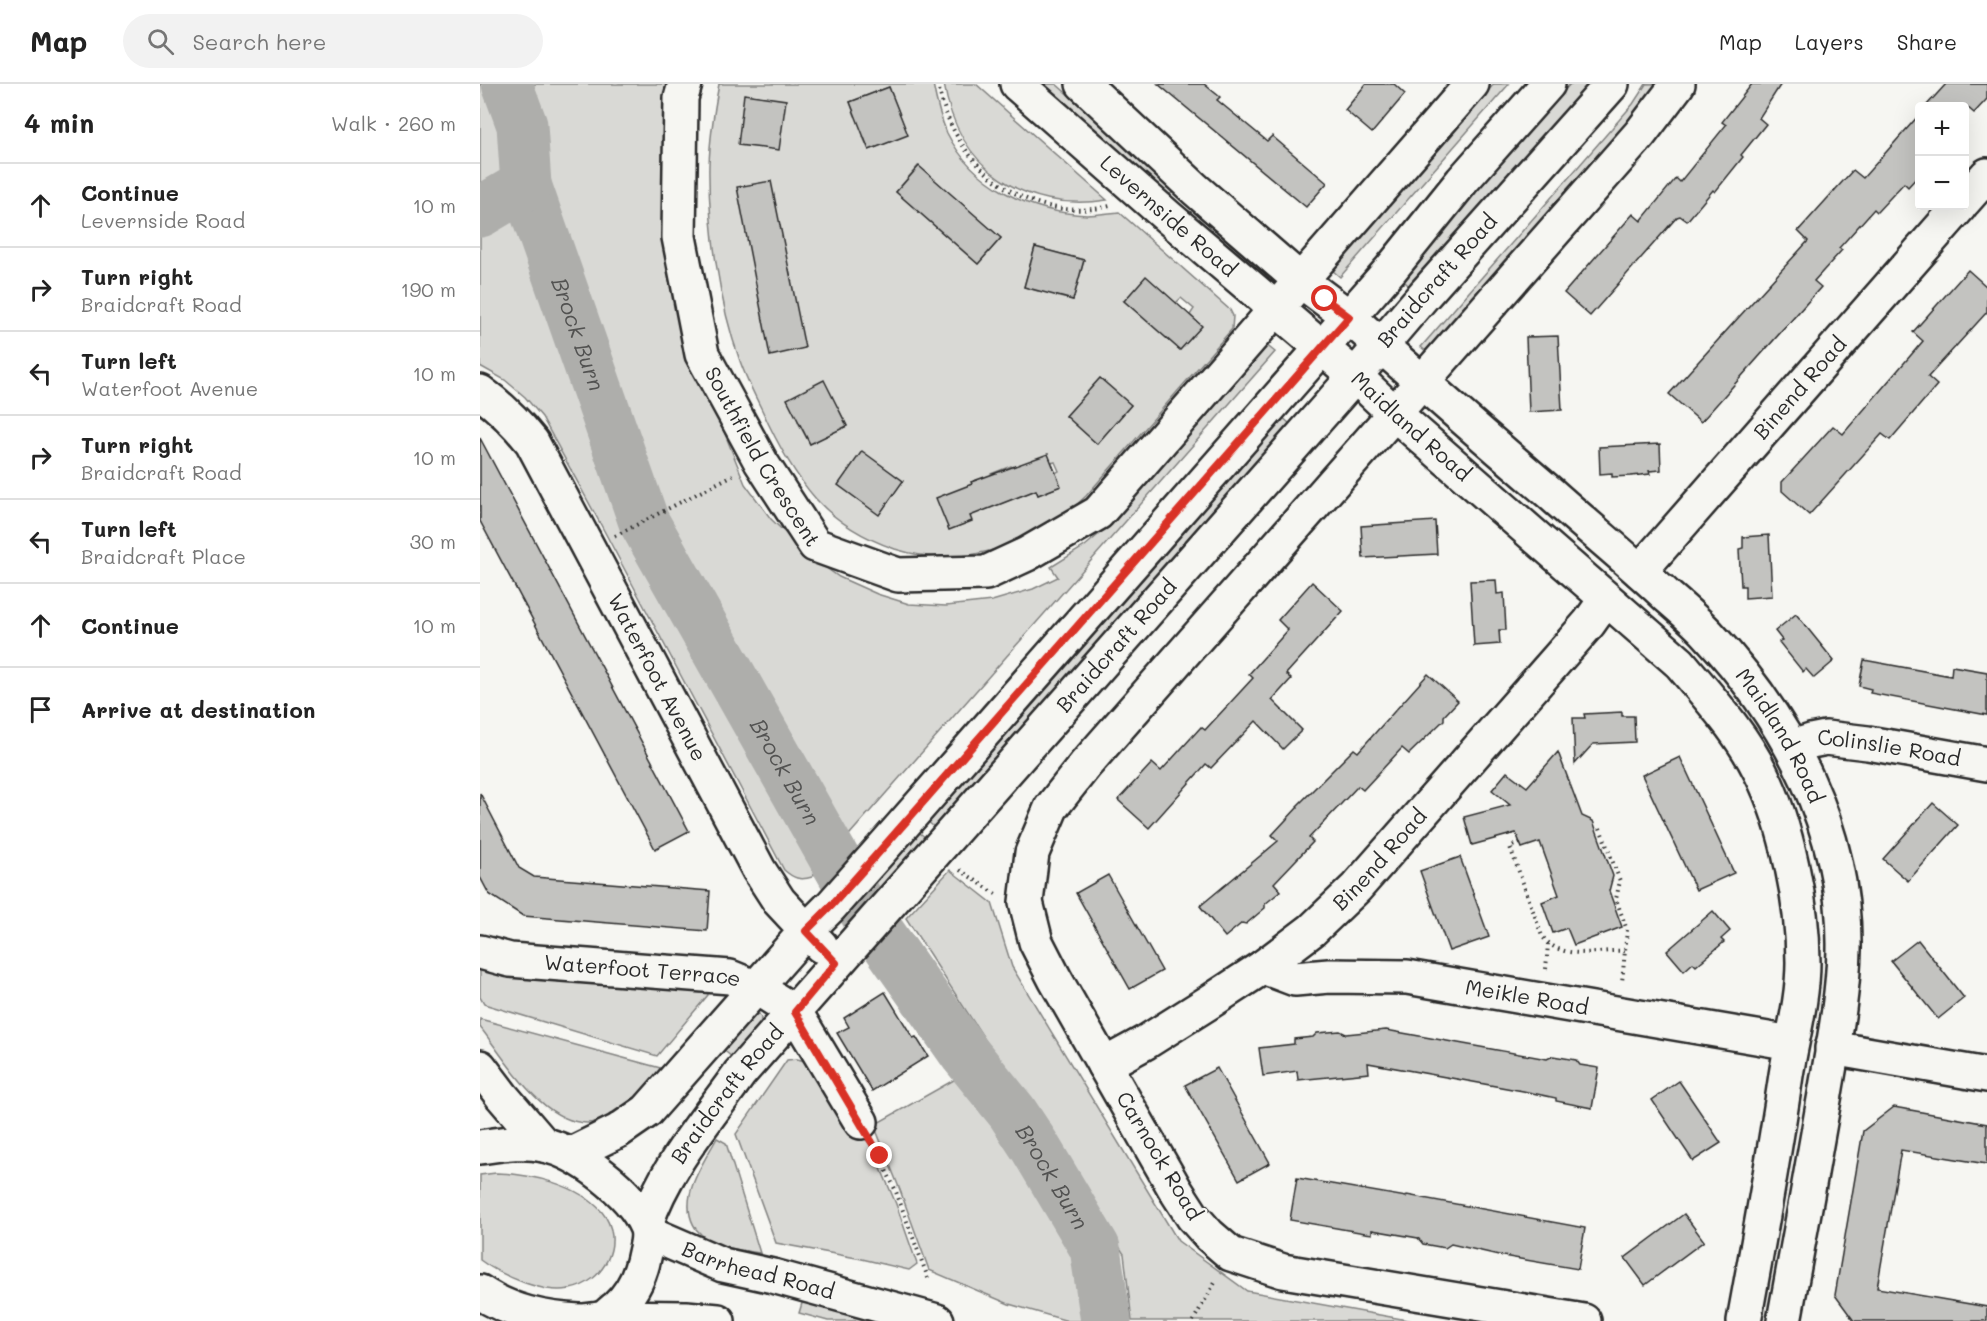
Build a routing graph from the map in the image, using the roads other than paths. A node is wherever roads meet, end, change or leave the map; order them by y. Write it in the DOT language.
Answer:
graph roads {
  1 [pos="685,84"];
  2 [pos="1017,84"];
  3 [pos="1472,84"];
  4 [pos="1548,84"];
  5 [pos="1612,84"];
  6 [pos="1678,84"];
  7 [pos="1088,86"];
  8 [pos="1987,175"];
  9 [pos="1196,189"];
  10 [pos="1969,196"];
  11 [pos="1956,210"];
  12 [pos="1168,218"];
  13 [pos="1301,281"];
  14 [pos="1275,309"];
  15 [pos="1349,317"];
  16 [pos="1381,346"];
  17 [pos="1322,347"];
  18 [pos="1355,376"];
  19 [pos="1422,382"];
  20 [pos="480,392"];
  21 [pos="1394,413"];
  22 [pos="1525,472"];
  23 [pos="1499,504"];
  24 [pos="1640,571"];
  25 [pos="1606,599"];
  26 [pos="1707,633"];
  27 [pos="1680,663"];
  28 [pos="1792,747"];
  29 [pos="1987,764"];
  30 [pos="1838,874"];
  31 [pos="1794,879"];
  32 [pos="806,931"];
  33 [pos="480,952"];
  34 [pos="846,952"];
  35 [pos="1263,967"];
  36 [pos="757,988"];
  37 [pos="795,1012"];
  38 [pos="1791,1043"];
  39 [pos="1832,1048"];
  40 [pos="1104,1065"];
  41 [pos="480,1067"];
  42 [pos="1987,1075"];
  43 [pos="861,1122"];
  44 [pos="480,1147"];
  45 [pos="558,1149"];
  46 [pos="1771,1176"];
  47 [pos="1810,1183"];
  48 [pos="647,1228"];
  49 [pos="480,1292"];
  50 [pos="589,1320"];
  51 [pos="718,1321"];
  52 [pos="937,1321"];
  53 [pos="1584,1321"];
  54 [pos="1744,1321"];
  55 [pos="1784,1321"];
  1 -- 14 [label="street, Southfield Crescent"];
  2 -- 12 [label="street, Levernside Road"];
  3 -- 13 [label="street"];
  4 -- 15 [label="street, Braidcraft Road"];
  5 -- 16 [label="street, Braidcraft Road"];
  6 -- 19 [label="street"];
  7 -- 9 [label="street, Levernside Road"];
  8 -- 10 [label="street"];
  9 -- 12 [label="street"];
  9 -- 13 [label="street, Levernside Road"];
  11 -- 24 [label="street, Binend Road"];
  12 -- 14 [label="street, Levernside Road"];
  13 -- 14 [label="street, Southfield Crescent"];
  13 -- 15 [label="street, Levernside Road"];
  14 -- 17 [label="street, Levernside Road"];
  15 -- 16 [label="street, Maidland Road"];
  15 -- 17 [label="street, Braidcraft Road"];
  16 -- 18 [label="street, Braidcraft Road"];
  16 -- 19 [label="street, Maidland Road"];
  17 -- 18 [label="street, Maidland Road"];
  17 -- 32 [label="street, Braidcraft Road"];
  18 -- 21 [label="street, Maidland Road"];
  18 -- 34 [label="street, Braidcraft Road"];
  19 -- 21 [label="street"];
  19 -- 22 [label="street, Maidland Road"];
  20 -- 32 [label="street, Waterfoot Avenue"];
  21 -- 23 [label="street, Maidland Road"];
  21 -- 40 [label="street, Carnock Road"];
  22 -- 23 [label="street"];
  22 -- 24 [label="street, Maidland Road"];
  23 -- 25 [label="street, Maidland Road"];
  24 -- 26 [label="street, Maidland Road"];
  25 -- 27 [label="street, Maidland Road"];
  25 -- 35 [label="street, Binend Road"];
  26 -- 27 [label="street"];
  26 -- 28 [label="street, Maidland Road"];
  27 -- 31 [label="street, Maidland Road"];
  28 -- 29 [label="street, Colinslie Road"];
  28 -- 30 [label="street, Maidland Road"];
  30 -- 31 [label="street"];
  30 -- 39 [label="street, Maidland Road"];
  31 -- 38 [label="street, Maidland Road"];
  32 -- 34 [label="street, Waterfoot Avenue"];
  32 -- 36 [label="street, Braidcraft Road"];
  33 -- 36 [label="street, Waterfoot Terrace"];
  34 -- 37 [label="street, Braidcraft Road"];
  35 -- 38 [label="street, Meikle Road"];
  35 -- 40 [label="street, Binend Road"];
  36 -- 37 [label="street, Waterfoot Terrace"];
  36 -- 45 [label="street, Braidcraft Road"];
  37 -- 43 [label="street"];
  37 -- 48 [label="street, Braidcraft Road"];
  38 -- 46 [label="street, Maidland Road"];
  39 -- 42 [label="street"];
  39 -- 47 [label="street, Maidland Road"];
  40 -- 53 [label="street, Carnock Road"];
  41 -- 45 [label="street"];
  44 -- 45 [label="street"];
  45 -- 48 [label="street"];
  46 -- 47 [label="street"];
  46 -- 54 [label="street, Maidland Road"];
  47 -- 55 [label="street, Maidland Road"];
  48 -- 50 [label="street, Braidcraft Road"];
  48 -- 52 [label="street, Barrhead Road"];
  49 -- 50 [label="street"];
  50 -- 51 [label="street"];
}
